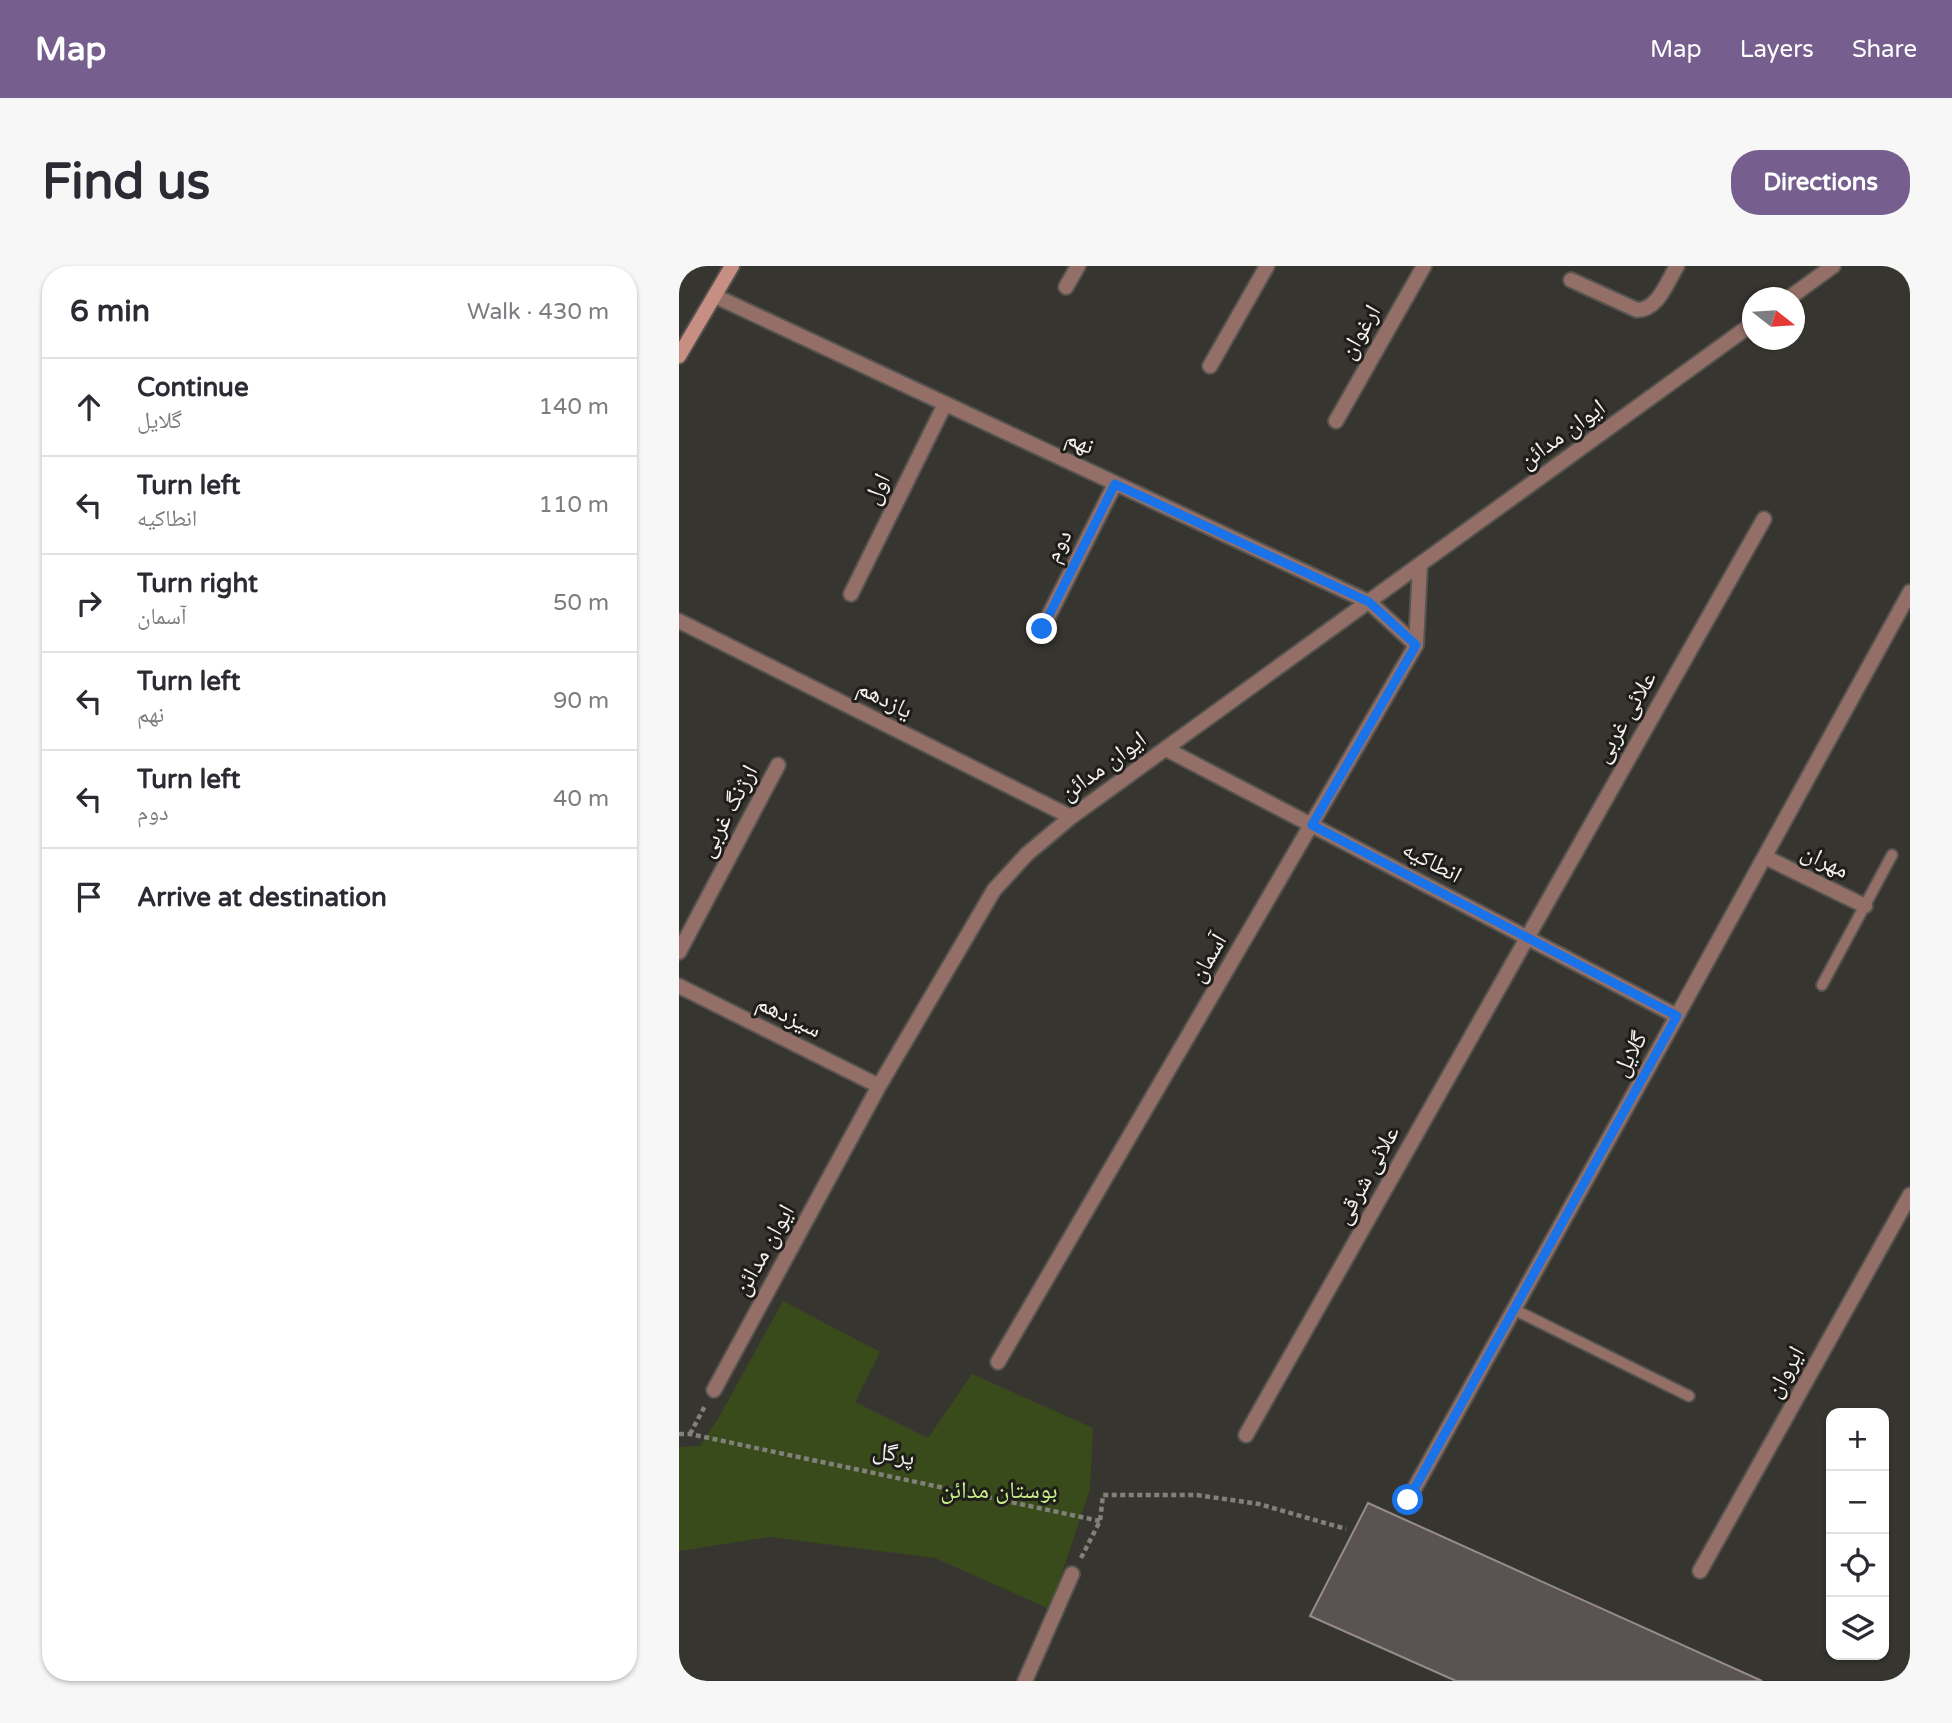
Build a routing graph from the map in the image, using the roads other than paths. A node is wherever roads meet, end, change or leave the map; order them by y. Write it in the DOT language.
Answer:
graph roads {
  1 [pos="732,266"];
  2 [pos="1078,266"];
  3 [pos="1267,266"];
  4 [pos="1424,266"];
  5 [pos="1677,266"];
  6 [pos="1833,266"];
  7 [pos="1571,280"];
  8 [pos="1066,287"];
  9 [pos="1804,287"];
  10 [pos="715,296"];
  11 [pos="1742,331"];
  12 [pos="679,356"];
  13 [pos="1210,366"];
  14 [pos="944,404"];
  15 [pos="1336,421"];
  16 [pos="1115,484"];
  17 [pos="1764,519"];
  18 [pos="1420,565"];
  19 [pos="1910,592"];
  20 [pos="851,594"];
  21 [pos="1369,602"];
  22 [pos="679,621"];
  23 [pos="1042,629"];
  24 [pos="1416,645"];
  25 [pos="1166,749"];
  26 [pos="778,765"];
  27 [pos="1071,817"];
  28 [pos="1312,825"];
  29 [pos="1892,855"];
  30 [pos="1765,857"];
  31 [pos="1865,906"];
  32 [pos="1527,937"];
  33 [pos="679,952"];
  34 [pos="1822,985"];
  35 [pos="679,986"];
  36 [pos="1677,1016"];
  37 [pos="879,1086"];
  38 [pos="1910,1195"];
  39 [pos="1515,1310"];
  40 [pos="998,1362"];
  41 [pos="714,1390"];
  42 [pos="1689,1396"];
  43 [pos="1246,1435"];
  44 [pos="1408,1500"];
  45 [pos="1700,1571"];
  46 [pos="1072,1574"];
  47 [pos="1025,1681"];
  1 -- 10 [label="main road"];
  2 -- 8 [label="street"];
  3 -- 13 [label="street"];
  4 -- 15 [label="street, ارغوان"];
  5 -- 7 [label="street"];
  6 -- 9 [label="street"];
  10 -- 12 [label="main road"];
  10 -- 14 [label="street, نهم"];
  11 -- 18 [label="street, ایوان مدائن"];
  14 -- 16 [label="street, نهم"];
  14 -- 20 [label="street, اول"];
  16 -- 21 [label="street, نهم"];
  16 -- 23 [label="street, دوم"];
  17 -- 32 [label="street, علائی غربی"];
  18 -- 21 [label="street, ایوان مدائن"];
  18 -- 24 [label="street, آسمان"];
  19 -- 30 [label="street, گلایل"];
  21 -- 24 [label="street, نهم"];
  21 -- 25 [label="street, ایوان مدائن"];
  22 -- 27 [label="street, یازدهم"];
  24 -- 28 [label="street, آسمان"];
  25 -- 27 [label="street, ایوان مدائن"];
  25 -- 28 [label="street, انطاکیه"];
  26 -- 33 [label="street, ارژنگ غربی"];
  27 -- 37 [label="street, ایوان مدائن"];
  28 -- 32 [label="street, انطاکیه"];
  28 -- 40 [label="street, آسمان"];
  29 -- 31 [label="lane"];
  30 -- 31 [label="street, مهران"];
  30 -- 36 [label="street, گلایل"];
  31 -- 34 [label="lane"];
  32 -- 36 [label="street, انطاکیه"];
  32 -- 43 [label="street, علائی شرقی"];
  35 -- 37 [label="street, سیزدهم"];
  36 -- 39 [label="street, گلایل"];
  37 -- 41 [label="street, ایوان مدائن"];
  38 -- 45 [label="street, ایروان"];
  39 -- 42 [label="lane"];
  39 -- 44 [label="street, گلایل"];
  46 -- 47 [label="street"];
}
